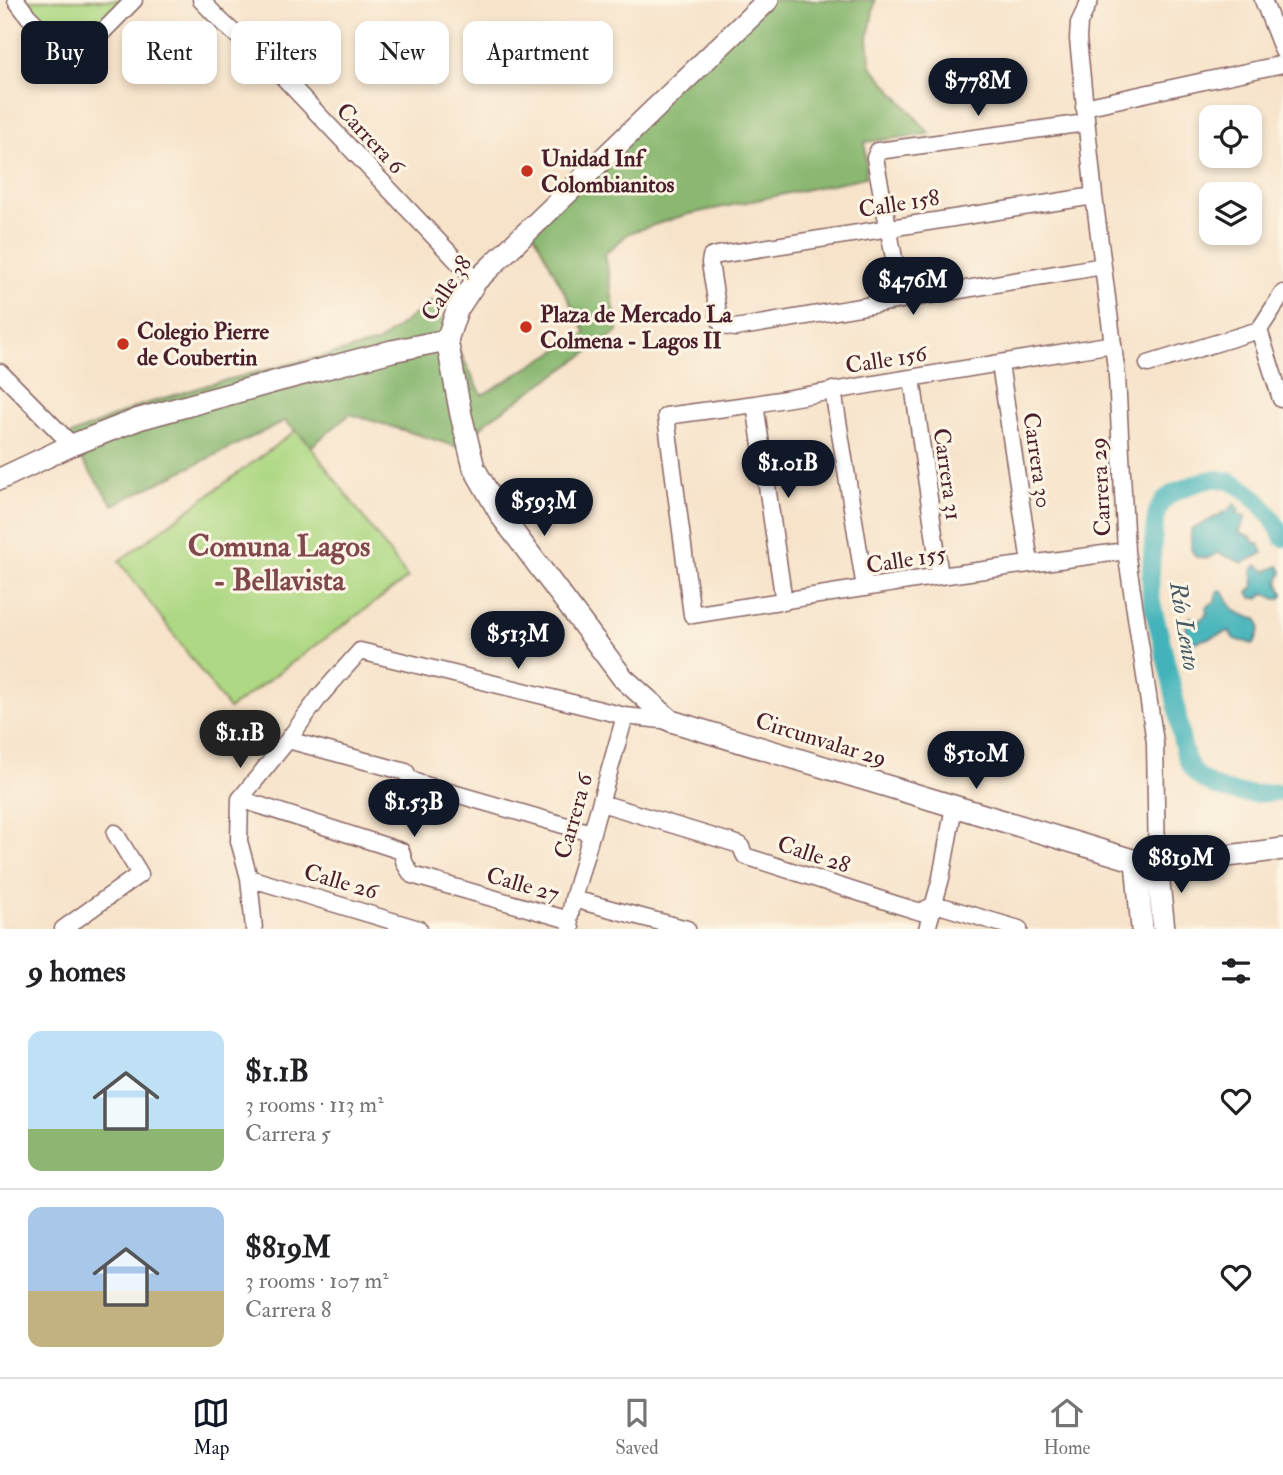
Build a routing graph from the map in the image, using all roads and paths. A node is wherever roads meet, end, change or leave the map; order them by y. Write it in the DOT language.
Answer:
graph roads {
  1 [pos="16,0"];
  2 [pos="134,0"];
  3 [pos="201,0"];
  4 [pos="1090,0"];
  5 [pos="1263,0"];
  6 [pos="765,1"];
  7 [pos="1283,51"];
  8 [pos="1283,64"];
  9 [pos="1085,115"];
  10 [pos="1094,196"];
  11 [pos="888,227"];
  12 [pos="1103,266"];
  13 [pos="476,281"];
  14 [pos="1283,293"];
  15 [pos="902,300"];
  16 [pos="1259,330"];
  17 [pos="447,340"];
  18 [pos="1113,344"];
  19 [pos="1000,363"];
  20 [pos="1148,364"];
  21 [pos="0,372"];
  22 [pos="912,378"];
  23 [pos="833,390"];
  24 [pos="1281,399"];
  25 [pos="755,404"];
  26 [pos="72,445"];
  27 [pos="0,479"];
  28 [pos="1126,551"];
  29 [pos="1030,563"];
  30 [pos="940,576"];
  31 [pos="865,588"];
  32 [pos="784,602"];
  33 [pos="692,615"];
  34 [pos="625,716"];
  35 [pos="671,721"];
  36 [pos="288,740"];
  37 [pos="240,799"];
  38 [pos="601,803"];
  39 [pos="954,806"];
  40 [pos="116,833"];
  41 [pos="591,833"];
  42 [pos="1283,849"];
  43 [pos="1147,863"];
  44 [pos="250,878"];
  45 [pos="573,898"];
  46 [pos="935,904"];
  47 [pos="570,925"];
  48 [pos="64,929"];
  49 [pos="254,929"];
  50 [pos="419,929"];
  51 [pos="687,929"];
  52 [pos="927,929"];
  53 [pos="1019,929"];
  54 [pos="1142,929"];
  55 [pos="1164,929"];
  1 -- 2 [label="street"];
  3 -- 13 [label="street, Carrera 6"];
  4 -- 9 [label="street, Carrera 29"];
  5 -- 7 [label="street"];
  6 -- 13 [label="street, Calle 38"];
  8 -- 9 [label="street"];
  9 -- 10 [label="street, Carrera 29"];
  9 -- 11 [label="street"];
  10 -- 11 [label="street, Calle 158"];
  10 -- 12 [label="street, Carrera 29"];
  11 -- 15 [label="street"];
  11 -- 15 [label="street, Calle 158"];
  12 -- 15 [label="street"];
  12 -- 18 [label="street, Carrera 29"];
  13 -- 17 [label="street, Calle 38"];
  14 -- 16 [label="street"];
  16 -- 20 [label="street"];
  16 -- 24 [label="street"];
  17 -- 26 [label="street, Calle 38"];
  17 -- 35 [label="street"];
  18 -- 19 [label="street, Calle 156"];
  18 -- 28 [label="street, Carrera 29"];
  19 -- 22 [label="street, Calle 156"];
  19 -- 29 [label="street, Carrera 30"];
  21 -- 26 [label="street"];
  22 -- 23 [label="street, Calle 156"];
  22 -- 30 [label="street, Carrera 31"];
  23 -- 25 [label="street, Calle 156"];
  23 -- 31 [label="street"];
  25 -- 32 [label="street"];
  25 -- 33 [label="street, Calle 156"];
  26 -- 27 [label="street, Calle 38"];
  28 -- 29 [label="street, Calle 155"];
  28 -- 43 [label="street, Carrera 29"];
  29 -- 30 [label="street, Calle 155"];
  30 -- 31 [label="street, Calle 155"];
  31 -- 32 [label="street, Calle 155"];
  32 -- 33 [label="street, Calle 155"];
  34 -- 35 [label="street"];
  34 -- 36 [label="street"];
  34 -- 38 [label="street, Carrera 6"];
  35 -- 39 [label="street, Circunvalar 29"];
  36 -- 37 [label="street"];
  36 -- 41 [label="street"];
  37 -- 44 [label="street"];
  37 -- 47 [label="street, Calle 27"];
  38 -- 41 [label="street, Carrera 6"];
  38 -- 46 [label="street, Calle 28"];
  39 -- 43 [label="street, Circunvalar 29"];
  39 -- 46 [label="street"];
  40 -- 48 [label="street"];
  41 -- 45 [label="street, Carrera 6"];
  42 -- 43 [label="street, Circunvalar 29"];
  43 -- 54 [label="street"];
  43 -- 55 [label="street"];
  44 -- 49 [label="street"];
  44 -- 50 [label="street, Calle 26"];
  45 -- 47 [label="street, Carrera 6"];
  45 -- 51 [label="street, Calle 27"];
  46 -- 52 [label="street"];
  46 -- 53 [label="street, Calle 28"];
}
